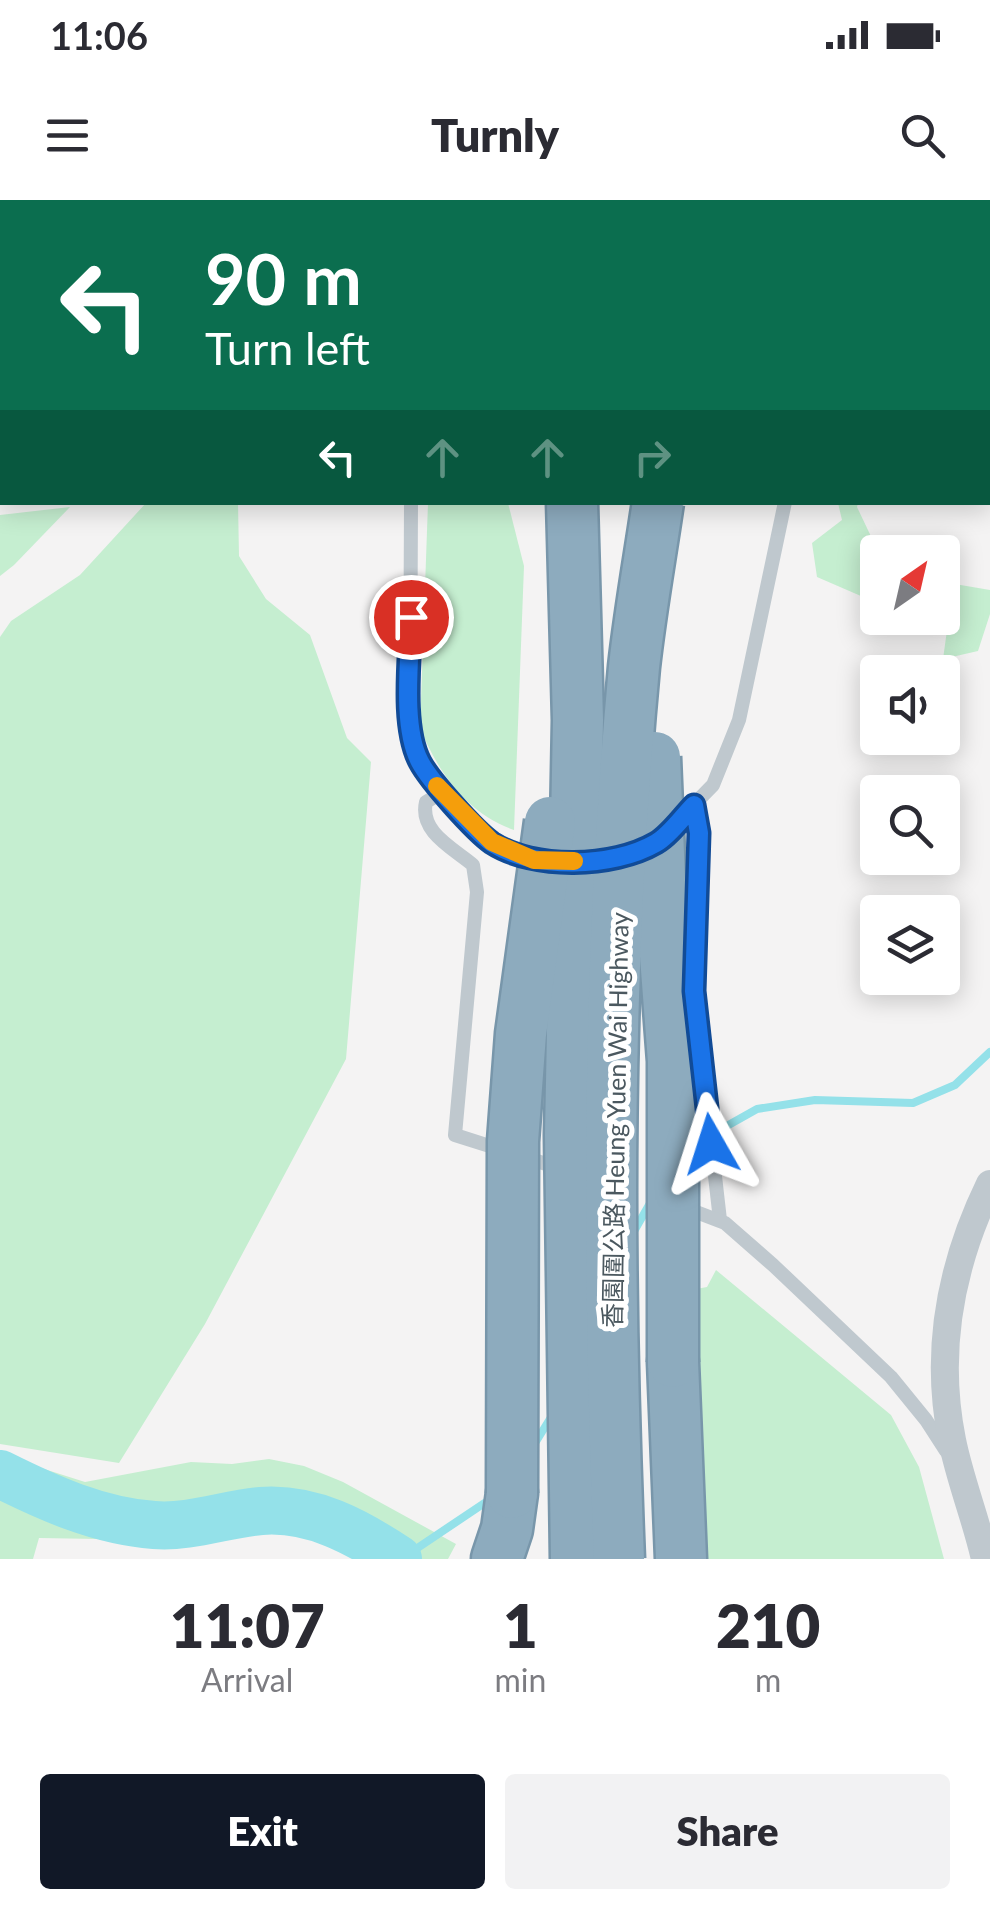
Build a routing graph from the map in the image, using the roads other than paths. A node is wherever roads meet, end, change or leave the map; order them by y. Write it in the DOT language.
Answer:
graph roads {
  1 [pos="411,505"];
  2 [pos="570,505"];
  3 [pos="570,505"];
  4 [pos="660,505"];
  5 [pos="660,505"];
  6 [pos="784,505"];
  7 [pos="442,792"];
  8 [pos="694,805"];
  9 [pos="584,862"];
  10 [pos="601,862"];
  11 [pos="579,1174"];
  12 [pos="597,1180"];
  13 [pos="990,1184"];
  14 [pos="632,1191"];
  15 [pos="650,1197"];
  16 [pos="720,1220"];
  17 [pos="965,1486"];
  18 [pos="497,1559"];
  19 [pos="576,1559"];
  20 [pos="619,1559"];
  21 [pos="681,1559"];
  22 [pos="985,1559"];
  1 -- 7 [label="lane"];
  2 -- 18 [label="highway, bridge"];
  3 -- 19 [label="highway, 香園圍公路 Heung Yuen Wai Highway, bridge"];
  4 -- 21 [label="highway, bridge"];
  5 -- 20 [label="highway, 香園圍公路 Heung Yuen Wai Highway, bridge"];
  6 -- 8 [label="lane"];
  7 -- 9 [label="lane"];
  7 -- 11 [label="lane"];
  8 -- 10 [label="lane"];
  8 -- 16 [label="lane"];
  12 -- 14 [label="lane"];
  13 -- 17 [label="street"];
  15 -- 16 [label="lane"];
  16 -- 17 [label="lane"];
  17 -- 22 [label="street"];
}
